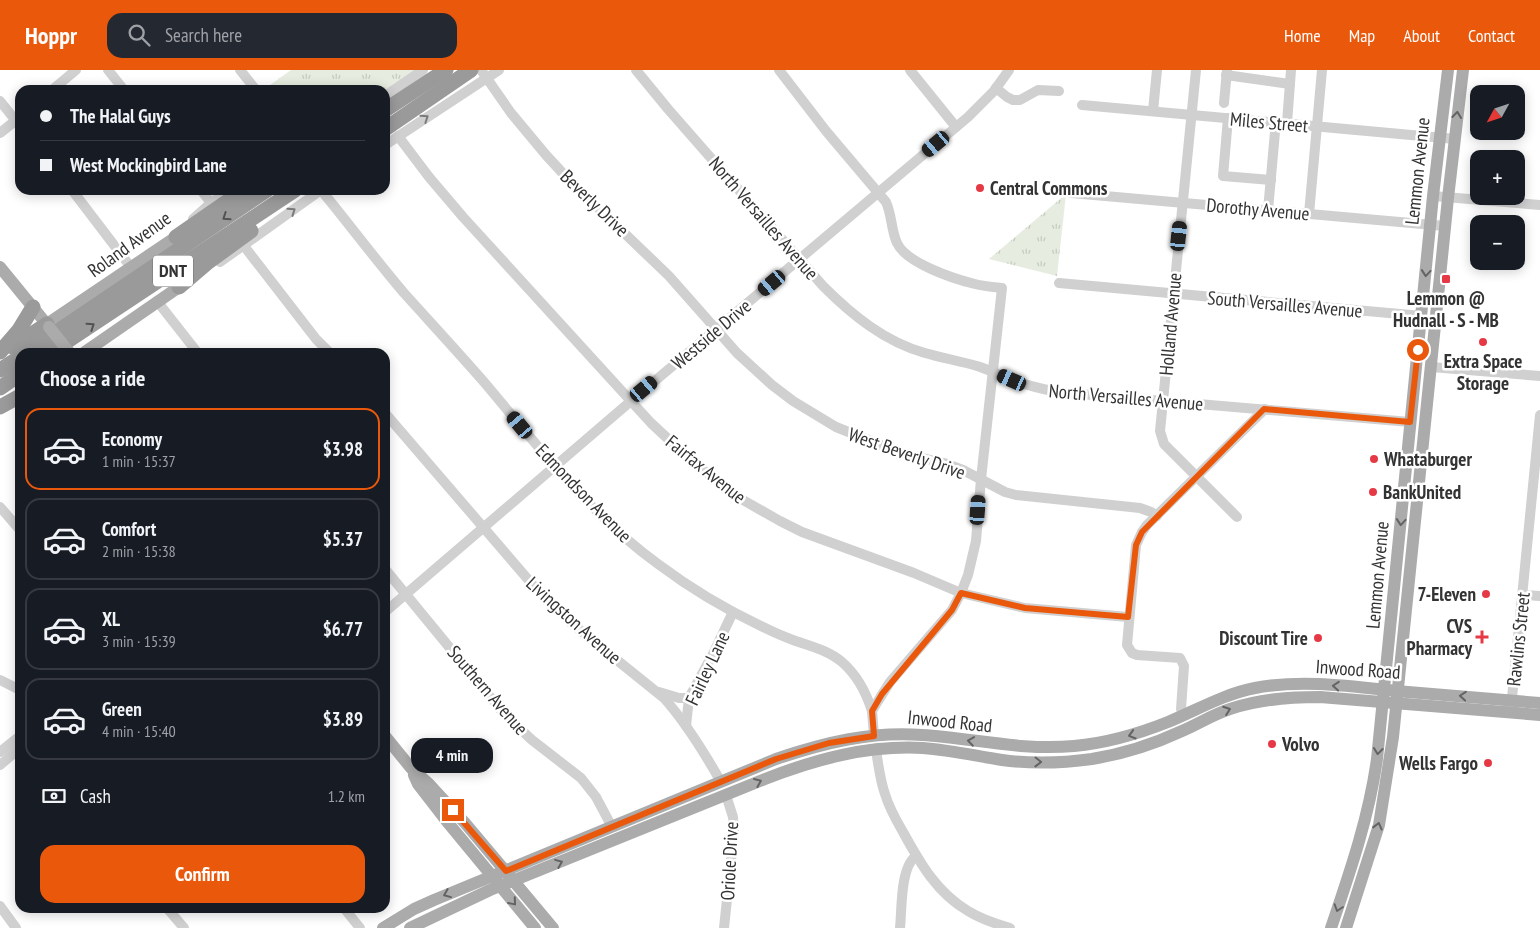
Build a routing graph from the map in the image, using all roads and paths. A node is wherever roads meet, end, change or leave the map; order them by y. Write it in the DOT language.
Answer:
graph roads {
  1 [pos="76,70"];
  2 [pos="108,70"];
  3 [pos="240,70"];
  4 [pos="423,70"];
  5 [pos="446,70"];
  6 [pos="499,70"];
  7 [pos="636,70"];
  8 [pos="779,70"];
  9 [pos="910,70"];
  10 [pos="1009,70"];
  11 [pos="1157,70"];
  12 [pos="1196,70"];
  13 [pos="1291,70"];
  14 [pos="1322,70"];
  15 [pos="1448,70"];
  16 [pos="1462,70"];
  17 [pos="481,73"];
  18 [pos="1227,73"];
  19 [pos="1290,84"];
  20 [pos="58,85"];
  21 [pos="120,85"];
  22 [pos="252,85"];
  23 [pos="996,88"];
  24 [pos="1059,91"];
  25 [pos="390,93"];
  26 [pos="0,101"];
  27 [pos="1224,103"];
  28 [pos="1082,105"];
  29 [pos="390,107"];
  30 [pos="1153,111"];
  31 [pos="1192,115"];
  32 [pos="15,117"];
  33 [pos="1228,118"];
  34 [pos="1287,123"];
  35 [pos="15,124"];
  36 [pos="1317,126"];
  37 [pos="956,127"];
  38 [pos="1275,132"];
  39 [pos="0,133"];
  40 [pos="392,133"];
  41 [pos="1440,137"];
  42 [pos="1455,138"];
  43 [pos="1271,180"];
  44 [pos="879,193"];
  45 [pos="1071,194"];
  46 [pos="76,195"];
  47 [pos="205,195"];
  48 [pos="223,195"];
  49 [pos="237,195"];
  50 [pos="260,195"];
  51 [pos="287,195"];
  52 [pos="294,195"];
  53 [pos="314,195"];
  54 [pos="325,195"];
  55 [pos="1433,196"];
  56 [pos="1448,198"];
  57 [pos="211,203"];
  58 [pos="1182,203"];
  59 [pos="1540,205"];
  60 [pos="1268,210"];
  61 [pos="1309,214"];
  62 [pos="1430,225"];
  63 [pos="1445,226"];
  64 [pos="176,237"];
  65 [pos="244,246"];
  66 [pos="800,260"];
  67 [pos="130,266"];
  68 [pos="0,267"];
  69 [pos="1059,283"];
  70 [pos="179,287"];
  71 [pos="1173,293"];
  72 [pos="157,301"];
  73 [pos="77,304"];
  74 [pos="33,307"];
  75 [pos="1422,316"];
  76 [pos="1436,318"];
  77 [pos="48,325"];
  78 [pos="717,330"];
  79 [pos="33,348"];
  80 [pos="57,348"];
  81 [pos="67,348"];
  82 [pos="91,348"];
  83 [pos="193,348"];
  84 [pos="325,348"];
  85 [pos="0,353"];
  86 [pos="15,360"];
  87 [pos="1416,366"];
  88 [pos="1431,367"];
  89 [pos="0,370"];
  90 [pos="992,372"];
  91 [pos="1540,376"];
  92 [pos="15,378"];
  93 [pos="0,388"];
  94 [pos="15,399"];
  95 [pos="1163,400"];
  96 [pos="630,401"];
  97 [pos="0,408"];
  98 [pos="1264,409"];
  99 [pos="1540,415"];
  100 [pos="390,419"];
  101 [pos="1410,422"];
  102 [pos="1425,424"];
  103 [pos="555,466"];
  104 [pos="1196,477"];
  105 [pos="981,479"];
  106 [pos="1536,487"];
  107 [pos="0,507"];
  108 [pos="1157,516"];
  109 [pos="1237,518"];
  110 [pos="15,524"];
  111 [pos="484,528"];
  112 [pos="1397,558"];
  113 [pos="1412,560"];
  114 [pos="390,576"];
  115 [pos="961,593"];
  116 [pos="406,594"];
  117 [pos="1522,595"];
  118 [pos="1540,596"];
  119 [pos="1393,606"];
  120 [pos="1407,606"];
  121 [pos="390,608"];
  122 [pos="733,612"];
  123 [pos="1128,617"];
  124 [pos="0,680"];
  125 [pos="1258,687"];
  126 [pos="15,688"];
  127 [pos="656,690"];
  128 [pos="1398,691"];
  129 [pos="1384,696"];
  130 [pos="690,698"];
  131 [pos="1260,700"];
  132 [pos="1540,703"];
  133 [pos="1397,704"];
  134 [pos="1511,707"];
  135 [pos="872,711"];
  136 [pos="1540,715"];
  137 [pos="1181,716"];
  138 [pos="686,726"];
  139 [pos="1183,731"];
  140 [pos="891,734"];
  141 [pos="874,736"];
  142 [pos="15,740"];
  143 [pos="1113,740"];
  144 [pos="390,742"];
  145 [pos="870,750"];
  146 [pos="0,752"];
  147 [pos="15,752"];
  148 [pos="1116,754"];
  149 [pos="0,765"];
  150 [pos="412,768"];
  151 [pos="1382,770"];
  152 [pos="721,782"];
  153 [pos="726,795"];
  154 [pos="612,827"];
  155 [pos="916,856"];
  156 [pos="1351,868"];
  157 [pos="1364,873"];
  158 [pos="510,876"];
  159 [pos="496,881"];
  160 [pos="0,906"];
  161 [pos="171,913"];
  162 [pos="348,913"];
  163 [pos="16,928"];
  164 [pos="184,928"];
  165 [pos="360,928"];
  166 [pos="383,928"];
  167 [pos="410,928"];
  168 [pos="535,928"];
  169 [pos="553,928"];
  170 [pos="724,928"];
  171 [pos="900,928"];
  172 [pos="1010,928"];
  173 [pos="1332,928"];
  174 [pos="1346,928"];
  1 -- 20 [label="street"];
  2 -- 21 [label="street"];
  3 -- 22 [label="street"];
  4 -- 25 [label="street"];
  5 -- 29 [label="highway"];
  6 -- 17 [label="street"];
  7 -- 66 [label="street, North Versailles Avenue"];
  8 -- 44 [label="street"];
  9 -- 37 [label="street"];
  10 -- 23 [label="street, Westside Drive"];
  11 -- 30 [label="street"];
  12 -- 31 [label="street, Holland Avenue"];
  13 -- 19 [label="street"];
  14 -- 36 [label="street"];
  15 -- 41 [label="main road, Lemmon Avenue"];
  42 -- 16 [label="main road, Lemmon Avenue, one-way"];
  40 -- 17 [label="highway, one-way"];
  17 -- 78 [label="street, Beverly Drive"];
  18 -- 19 [label="street"];
  18 -- 27 [label="street"];
  19 -- 34 [label="street"];
  23 -- 24 [label="street"];
  23 -- 37 [label="street, Westside Drive"];
  26 -- 32 [label="street"];
  28 -- 30 [label="street, Miles Street"];
  30 -- 31 [label="street, Miles Street"];
  31 -- 33 [label="street, Miles Street"];
  31 -- 58 [label="street, Holland Avenue"];
  33 -- 34 [label="street, Miles Street"];
  33 -- 43 [label="street"];
  34 -- 36 [label="street, Miles Street"];
  35 -- 39 [label="street"];
  36 -- 41 [label="street, Miles Street"];
  36 -- 61 [label="street"];
  37 -- 44 [label="street, Westside Drive"];
  38 -- 43 [label="street"];
  40 -- 96 [label="street, Fairfax Avenue"];
  41 -- 42 [label="street, Miles Street"];
  41 -- 55 [label="main road, Lemmon Avenue"];
  42 -- 56 [label="main road, Lemmon Avenue"];
  43 -- 60 [label="street"];
  44 -- 66 [label="street, Westside Drive"];
  44 -- 90 [label="street"];
  45 -- 58 [label="street, Dorothy Avenue"];
  46 -- 67 [label="street"];
  47 -- 57 [label="street"];
  48 -- 57 [label="street, Roland Avenue"];
  49 -- 64 [label="highway"];
  50 -- 79 [label="highway, DNT, one-way"];
  80 -- 51 [label="highway, DNT, one-way"];
  52 -- 70 [label="highway"];
  65 -- 53 [label="street, one-way"];
  54 -- 103 [label="street, Edmondson Avenue"];
  55 -- 56 [label="street"];
  55 -- 62 [label="main road, Lemmon Avenue"];
  56 -- 59 [label="street"];
  56 -- 63 [label="main road, Lemmon Avenue"];
  57 -- 64 [label="street, Roland Avenue"];
  58 -- 60 [label="street, Dorothy Avenue"];
  58 -- 71 [label="street, Holland Avenue"];
  60 -- 61 [label="street, Dorothy Avenue"];
  61 -- 62 [label="street, Dorothy Avenue"];
  62 -- 63 [label="street, Dorothy Avenue"];
  62 -- 75 [label="main road, Lemmon Avenue, one-way"];
  63 -- 76 [label="main road, Lemmon Avenue"];
  64 -- 67 [label="main road, Roland Avenue"];
  65 -- 70 [label="street"];
  65 -- 84 [label="street"];
  66 -- 78 [label="street, Westside Drive"];
  66 -- 90 [label="street, North Versailles Avenue"];
  67 -- 73 [label="main road, Roland Avenue"];
  68 -- 74 [label="main road"];
  69 -- 71 [label="street, South Versailles Avenue"];
  70 -- 72 [label="main road"];
  71 -- 75 [label="street, South Versailles Avenue"];
  71 -- 95 [label="street, Holland Avenue"];
  72 -- 82 [label="main road"];
  72 -- 83 [label="street"];
  73 -- 74 [label="main road"];
  73 -- 77 [label="main road, Roland Avenue"];
  74 -- 77 [label="main road"];
  74 -- 85 [label="highway"];
  75 -- 76 [label="main road"];
  75 -- 87 [label="main road, Lemmon Avenue"];
  76 -- 88 [label="main road, Lemmon Avenue"];
  77 -- 81 [label="main road, bridge"];
  77 -- 85 [label="highway"];
  78 -- 96 [label="street, Westside Drive"];
  78 -- 105 [label="street, West Beverly Drive"];
  86 -- 89 [label="highway"];
  87 -- 88 [label="main road"];
  87 -- 101 [label="main road, Lemmon Avenue"];
  88 -- 91 [label="street"];
  88 -- 102 [label="main road, Lemmon Avenue"];
  90 -- 95 [label="street, North Versailles Avenue"];
  90 -- 105 [label="street"];
  92 -- 93 [label="highway"];
  94 -- 97 [label="highway"];
  95 -- 98 [label="street, North Versailles Avenue"];
  95 -- 104 [label="street, Holland Avenue"];
  96 -- 103 [label="street, Westside Drive"];
  96 -- 115 [label="street, Fairfax Avenue"];
  98 -- 101 [label="street, North Versailles Avenue"];
  98 -- 104 [label="street"];
  99 -- 106 [label="street, Rawlins Street"];
  100 -- 111 [label="street, Livingston Avenue"];
  101 -- 102 [label="main road"];
  101 -- 112 [label="main road, Lemmon Avenue, one-way"];
  102 -- 113 [label="main road, Lemmon Avenue"];
  103 -- 111 [label="street, Westside Drive"];
  103 -- 122 [label="street, Edmondson Avenue"];
  104 -- 108 [label="street"];
  104 -- 109 [label="street, Holland Avenue"];
  105 -- 108 [label="street, West Beverly Drive"];
  105 -- 115 [label="street"];
  106 -- 117 [label="street, Rawlins Street"];
  107 -- 110 [label="street"];
  108 -- 123 [label="street"];
  111 -- 116 [label="street, Westside Drive"];
  111 -- 127 [label="street, Livingston Avenue"];
  112 -- 113 [label="main road"];
  112 -- 119 [label="main road, Lemmon Avenue"];
  113 -- 120 [label="main road, Lemmon Avenue"];
  114 -- 116 [label="street, Southern Avenue"];
  115 -- 123 [label="street, Fairfax Avenue"];
  115 -- 135 [label="street"];
  116 -- 121 [label="street, Westside Drive"];
  116 -- 154 [label="street, Southern Avenue"];
  117 -- 118 [label="street"];
  117 -- 134 [label="street, Rawlins Street"];
  119 -- 120 [label="main road"];
  119 -- 129 [label="main road, Lemmon Avenue"];
  120 -- 128 [label="main road, Lemmon Avenue"];
  122 -- 130 [label="street, Fairley Lane"];
  122 -- 135 [label="street, Edmondson Avenue"];
  123 -- 137 [label="street"];
  124 -- 126 [label="street"];
  129 -- 125 [label="main road, Inwood Road, one-way"];
  125 -- 131 [label="main road"];
  125 -- 137 [label="main road, Inwood Road"];
  127 -- 130 [label="street"];
  127 -- 138 [label="street, Livingston Avenue"];
  128 -- 129 [label="main road, Inwood Road"];
  128 -- 133 [label="main road, Lemmon Avenue"];
  134 -- 128 [label="main road, Inwood Road, one-way"];
  129 -- 131 [label="main road, Inwood Road"];
  129 -- 133 [label="main road, Inwood Road"];
  129 -- 151 [label="main road, Lemmon Avenue, one-way"];
  130 -- 138 [label="street, Fairley Lane"];
  139 -- 131 [label="main road, Inwood Road, one-way"];
  132 -- 134 [label="main road, Inwood Road"];
  133 -- 134 [label="main road, Inwood Road"];
  133 -- 151 [label="main road, Lemmon Avenue"];
  134 -- 136 [label="main road, Inwood Road"];
  135 -- 141 [label="street, Edmondson Avenue"];
  137 -- 139 [label="main road"];
  137 -- 143 [label="main road, Inwood Road, one-way"];
  138 -- 152 [label="street, Livingston Avenue"];
  139 -- 148 [label="main road, Inwood Road"];
  140 -- 141 [label="main road, Inwood Road"];
  143 -- 140 [label="main road, Inwood Road, one-way"];
  140 -- 145 [label="main road"];
  141 -- 145 [label="main road"];
  141 -- 152 [label="main road, Inwood Road"];
  142 -- 146 [label="street"];
  143 -- 148 [label="main road"];
  144 -- 150 [label="main road"];
  145 -- 148 [label="main road, Inwood Road, one-way"];
  153 -- 145 [label="main road, Inwood Road, one-way"];
  145 -- 155 [label="street"];
  147 -- 149 [label="street"];
  150 -- 158 [label="main road"];
  150 -- 159 [label="main road"];
  151 -- 156 [label="main road, Lemmon Avenue"];
  157 -- 151 [label="main road, Lemmon Avenue, one-way"];
  152 -- 153 [label="main road"];
  152 -- 154 [label="main road, Inwood Road"];
  158 -- 153 [label="main road, Inwood Road, one-way"];
  153 -- 170 [label="street, Oriole Drive"];
  154 -- 158 [label="main road, Inwood Road"];
  155 -- 171 [label="street"];
  155 -- 172 [label="street"];
  156 -- 157 [label="main road"];
  156 -- 173 [label="main road, Lemmon Avenue, one-way"];
  157 -- 174 [label="main road, Lemmon Avenue"];
  158 -- 159 [label="main road, Inwood Road"];
  158 -- 169 [label="main road"];
  159 -- 166 [label="main road, Inwood Road, one-way"];
  159 -- 167 [label="main road, Inwood Road"];
  159 -- 168 [label="main road, one-way"];
  160 -- 163 [label="street"];
  161 -- 164 [label="street"];
  162 -- 165 [label="street"];
}
